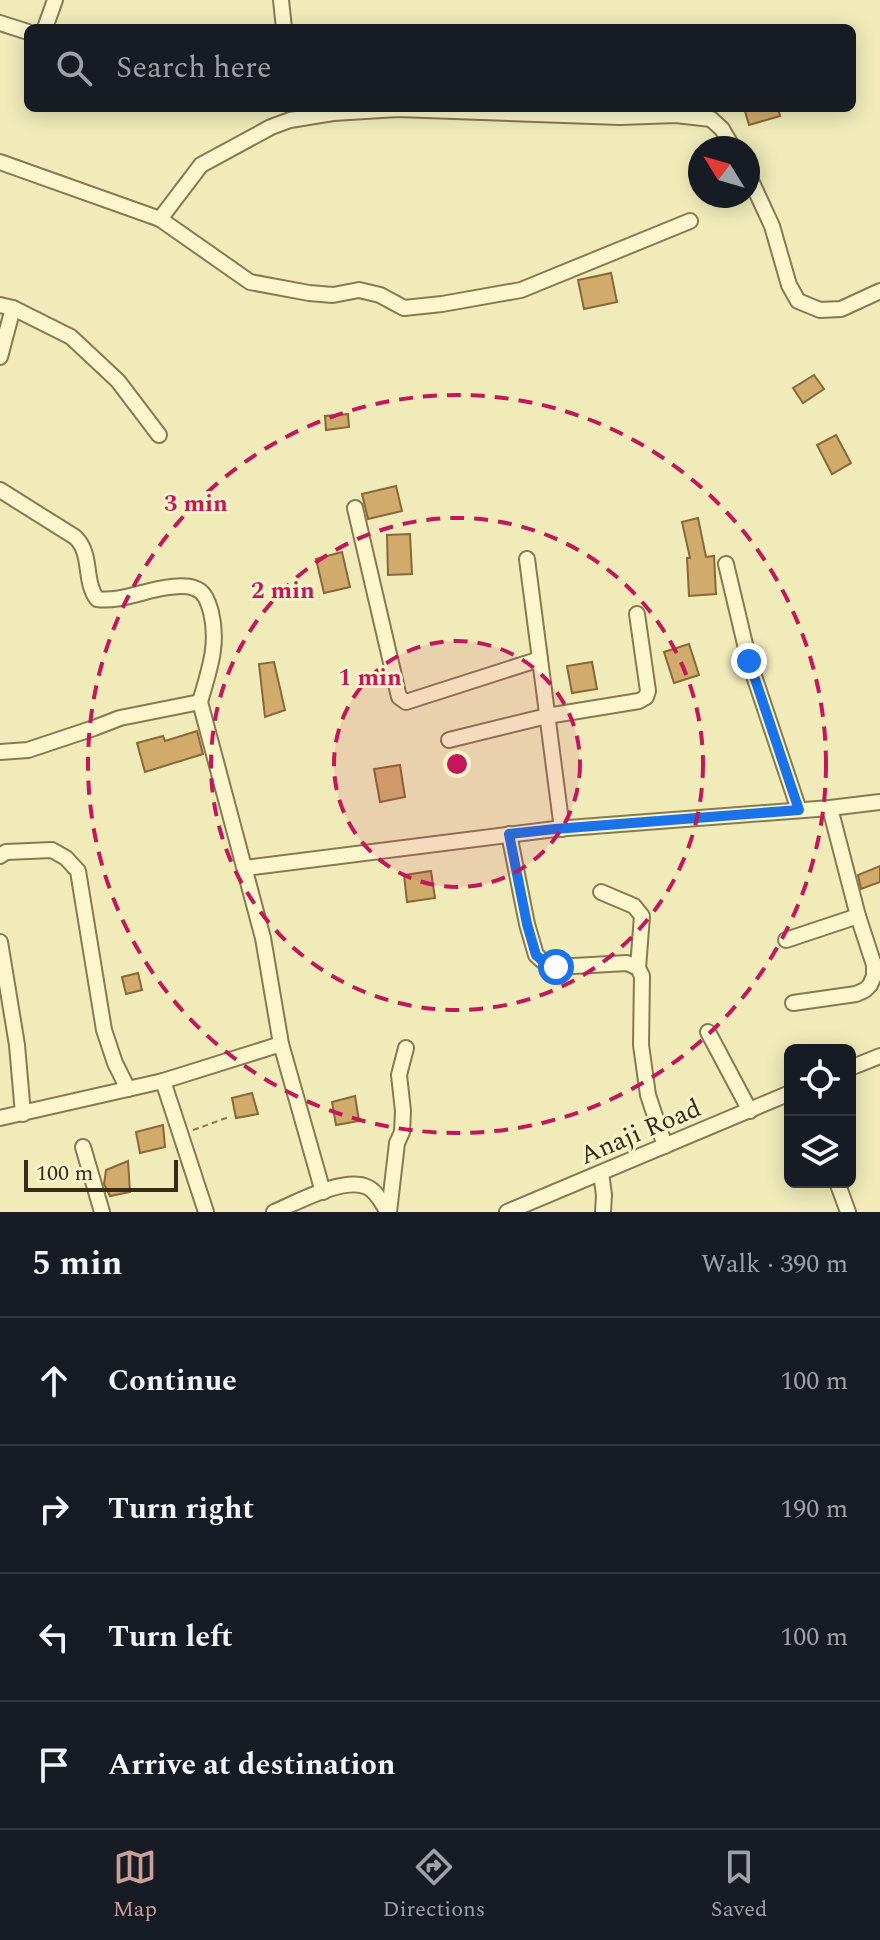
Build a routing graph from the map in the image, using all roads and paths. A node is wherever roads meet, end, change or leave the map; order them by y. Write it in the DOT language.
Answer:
graph roads {
  1 [pos="55,0"];
  2 [pos="281,0"];
  3 [pos="0,23"];
  4 [pos="46,24"];
  5 [pos="284,24"];
  6 [pos="24,31"];
  7 [pos="349,112"];
  8 [pos="620,112"];
  9 [pos="726,136"];
  10 [pos="0,162"];
  11 [pos="760,200"];
  12 [pos="160,219"];
  13 [pos="690,221"];
  14 [pos="880,291"];
  15 [pos="7,306"];
  16 [pos="0,357"];
  17 [pos="159,435"];
  18 [pos="0,490"];
  19 [pos="355,508"];
  20 [pos="527,559"];
  21 [pos="726,564"];
  22 [pos="637,614"];
  23 [pos="540,659"];
  24 [pos="200,702"];
  25 [pos="547,716"];
  26 [pos="449,740"];
  27 [pos="0,752"];
  28 [pos="880,802"];
  29 [pos="830,808"];
  30 [pos="799,810"];
  31 [pos="562,829"];
  32 [pos="509,834"];
  33 [pos="0,856"];
  34 [pos="245,868"];
  35 [pos="601,892"];
  36 [pos="858,916"];
  37 [pos="786,940"];
  38 [pos="0,942"];
  39 [pos="638,968"];
  40 [pos="793,1003"];
  41 [pos="708,1032"];
  42 [pos="281,1044"];
  43 [pos="406,1048"];
  44 [pos="880,1056"];
  45 [pos="856,1066"];
  46 [pos="163,1081"];
  47 [pos="128,1089"];
  48 [pos="784,1096"];
  49 [pos="750,1111"];
  50 [pos="23,1114"];
  51 [pos="229,1117"];
  52 [pos="0,1118"];
  53 [pos="181,1137"];
  54 [pos="665,1146"];
  55 [pos="83,1147"];
  56 [pos="601,1173"];
  57 [pos="839,1188"];
  58 [pos="323,1192"];
  59 [pos="102,1212"];
  60 [pos="206,1212"];
  61 [pos="274,1212"];
  62 [pos="388,1212"];
  63 [pos="507,1212"];
  64 [pos="603,1212"];
  65 [pos="848,1212"];
  1 -- 4 [label="street"];
  2 -- 5 [label="street"];
  3 -- 6 [label="street"];
  7 -- 12 [label="street"];
  8 -- 9 [label="street"];
  10 -- 12 [label="street"];
  11 -- 14 [label="street"];
  12 -- 13 [label="street"];
  15 -- 16 [label="street"];
  15 -- 17 [label="street"];
  18 -- 24 [label="street"];
  19 -- 23 [label="street"];
  20 -- 23 [label="street"];
  21 -- 30 [label="street"];
  22 -- 25 [label="street"];
  23 -- 25 [label="street"];
  24 -- 27 [label="street"];
  24 -- 34 [label="street"];
  25 -- 26 [label="street"];
  25 -- 31 [label="street"];
  28 -- 29 [label="street"];
  29 -- 30 [label="street"];
  29 -- 36 [label="street"];
  30 -- 31 [label="street"];
  31 -- 32 [label="street"];
  32 -- 34 [label="street"];
  32 -- 39 [label="street"];
  33 -- 47 [label="street"];
  34 -- 42 [label="street"];
  35 -- 39 [label="street"];
  36 -- 37 [label="street"];
  36 -- 40 [label="street"];
  38 -- 50 [label="street"];
  39 -- 54 [label="street"];
  41 -- 49 [label="street"];
  42 -- 46 [label="street"];
  42 -- 58 [label="street"];
  43 -- 62 [label="street"];
  44 -- 45 [label="street"];
  46 -- 47 [label="street"];
  46 -- 53 [label="street"];
  47 -- 50 [label="street"];
  48 -- 49 [label="street, Anaji Road"];
  49 -- 54 [label="street, Anaji Road"];
  50 -- 52 [label="street"];
  51 -- 53 [label="path"];
  53 -- 60 [label="street"];
  54 -- 56 [label="street, Anaji Road"];
  55 -- 59 [label="street"];
  56 -- 63 [label="street, Anaji Road"];
  56 -- 64 [label="street"];
  57 -- 65 [label="street"];
  58 -- 61 [label="street"];
  58 -- 62 [label="street"];
}
